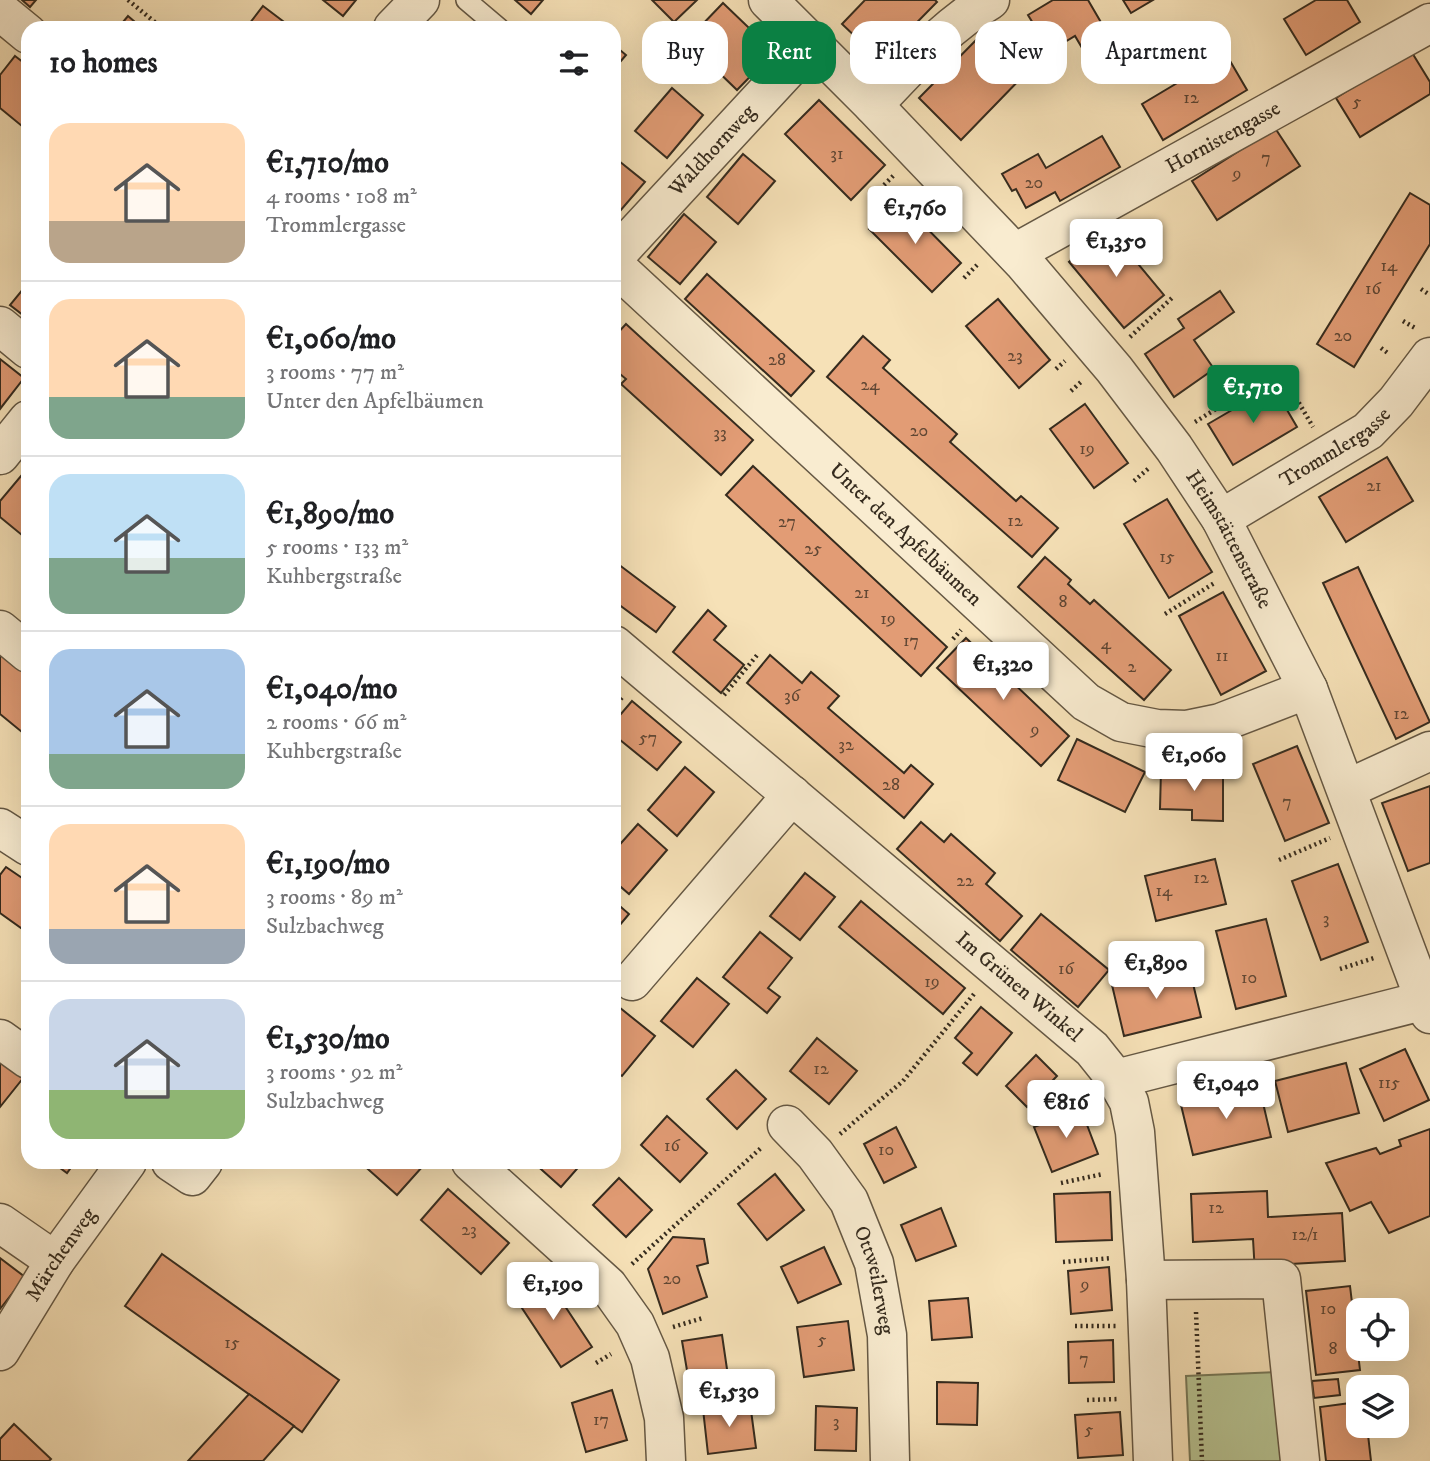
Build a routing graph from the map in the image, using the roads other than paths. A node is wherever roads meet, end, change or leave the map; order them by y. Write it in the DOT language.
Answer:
graph roads {
  1 [pos="420,0"];
  2 [pos="466,0"];
  3 [pos="768,0"];
  4 [pos="990,0"];
  5 [pos="0,11"];
  6 [pos="400,21"];
  7 [pos="491,21"];
  8 [pos="789,21"];
  9 [pos="1430,23"];
  10 [pos="21,28"];
  11 [pos="836,67"];
  12 [pos="774,84"];
  13 [pos="873,105"];
  14 [pos="621,249"];
  15 [pos="1015,253"];
  16 [pos="621,271"];
  17 [pos="0,326"];
  18 [pos="21,343"];
  19 [pos="1430,357"];
  20 [pos="1221,520"];
  21 [pos="0,630"];
  22 [pos="21,647"];
  23 [pos="621,651"];
  24 [pos="1308,689"];
  25 [pos="1430,751"];
  26 [pos="1347,789"];
  27 [pos="792,795"];
  28 [pos="0,828"];
  29 [pos="21,842"];
  30 [pos="632,982"];
  31 [pos="1428,1005"];
  32 [pos="0,1038"];
  33 [pos="21,1054"];
  34 [pos="1116,1079"];
  35 [pos="787,1125"];
  36 [pos="122,1169"];
  37 [pos="182,1169"];
  38 [pos="198,1169"];
  39 [pos="479,1169"];
  40 [pos="0,1223"];
  41 [pos="55,1261"];
  42 [pos="1145,1267"];
  43 [pos="0,1351"];
  44 [pos="666,1461"];
  45 [pos="890,1461"];
  46 [pos="1153,1461"];
  47 [pos="1300,1461"];
  1 -- 6 [label="street"];
  2 -- 7 [label="lane"];
  3 -- 8 [label="street, Heimstättenstraße"];
  4 -- 13 [label="street"];
  5 -- 10 [label="street"];
  9 -- 15 [label="street, Hornistengasse"];
  11 -- 13 [label="street, Heimstättenstraße"];
  12 -- 14 [label="street, Waldhornweg"];
  13 -- 15 [label="street, Heimstättenstraße"];
  15 -- 20 [label="street, Heimstättenstraße"];
  16 -- 24 [label="street, Unter den Apfelbäumen"];
  17 -- 18 [label="street"];
  19 -- 20 [label="street, Trommlergasse"];
  20 -- 24 [label="street, Heimstättenstraße"];
  21 -- 22 [label="street"];
  23 -- 27 [label="street, Im Grünen Winkel"];
  24 -- 26 [label="street, Heimstättenstraße"];
  25 -- 26 [label="street"];
  26 -- 31 [label="street, Heimstättenstraße"];
  27 -- 30 [label="street"];
  27 -- 34 [label="street, Im Grünen Winkel"];
  28 -- 29 [label="street"];
  31 -- 34 [label="street"];
  32 -- 33 [label="street"];
  34 -- 42 [label="street, Im Grünen Winkel"];
  35 -- 45 [label="street, Ottweilerweg"];
  36 -- 41 [label="street, Märchenweg"];
  37 -- 38 [label="street"];
  39 -- 44 [label="street"];
  40 -- 41 [label="street"];
  41 -- 43 [label="street, Märchenweg"];
  42 -- 46 [label="street, Im Grünen Winkel"];
  42 -- 47 [label="street"];
}
